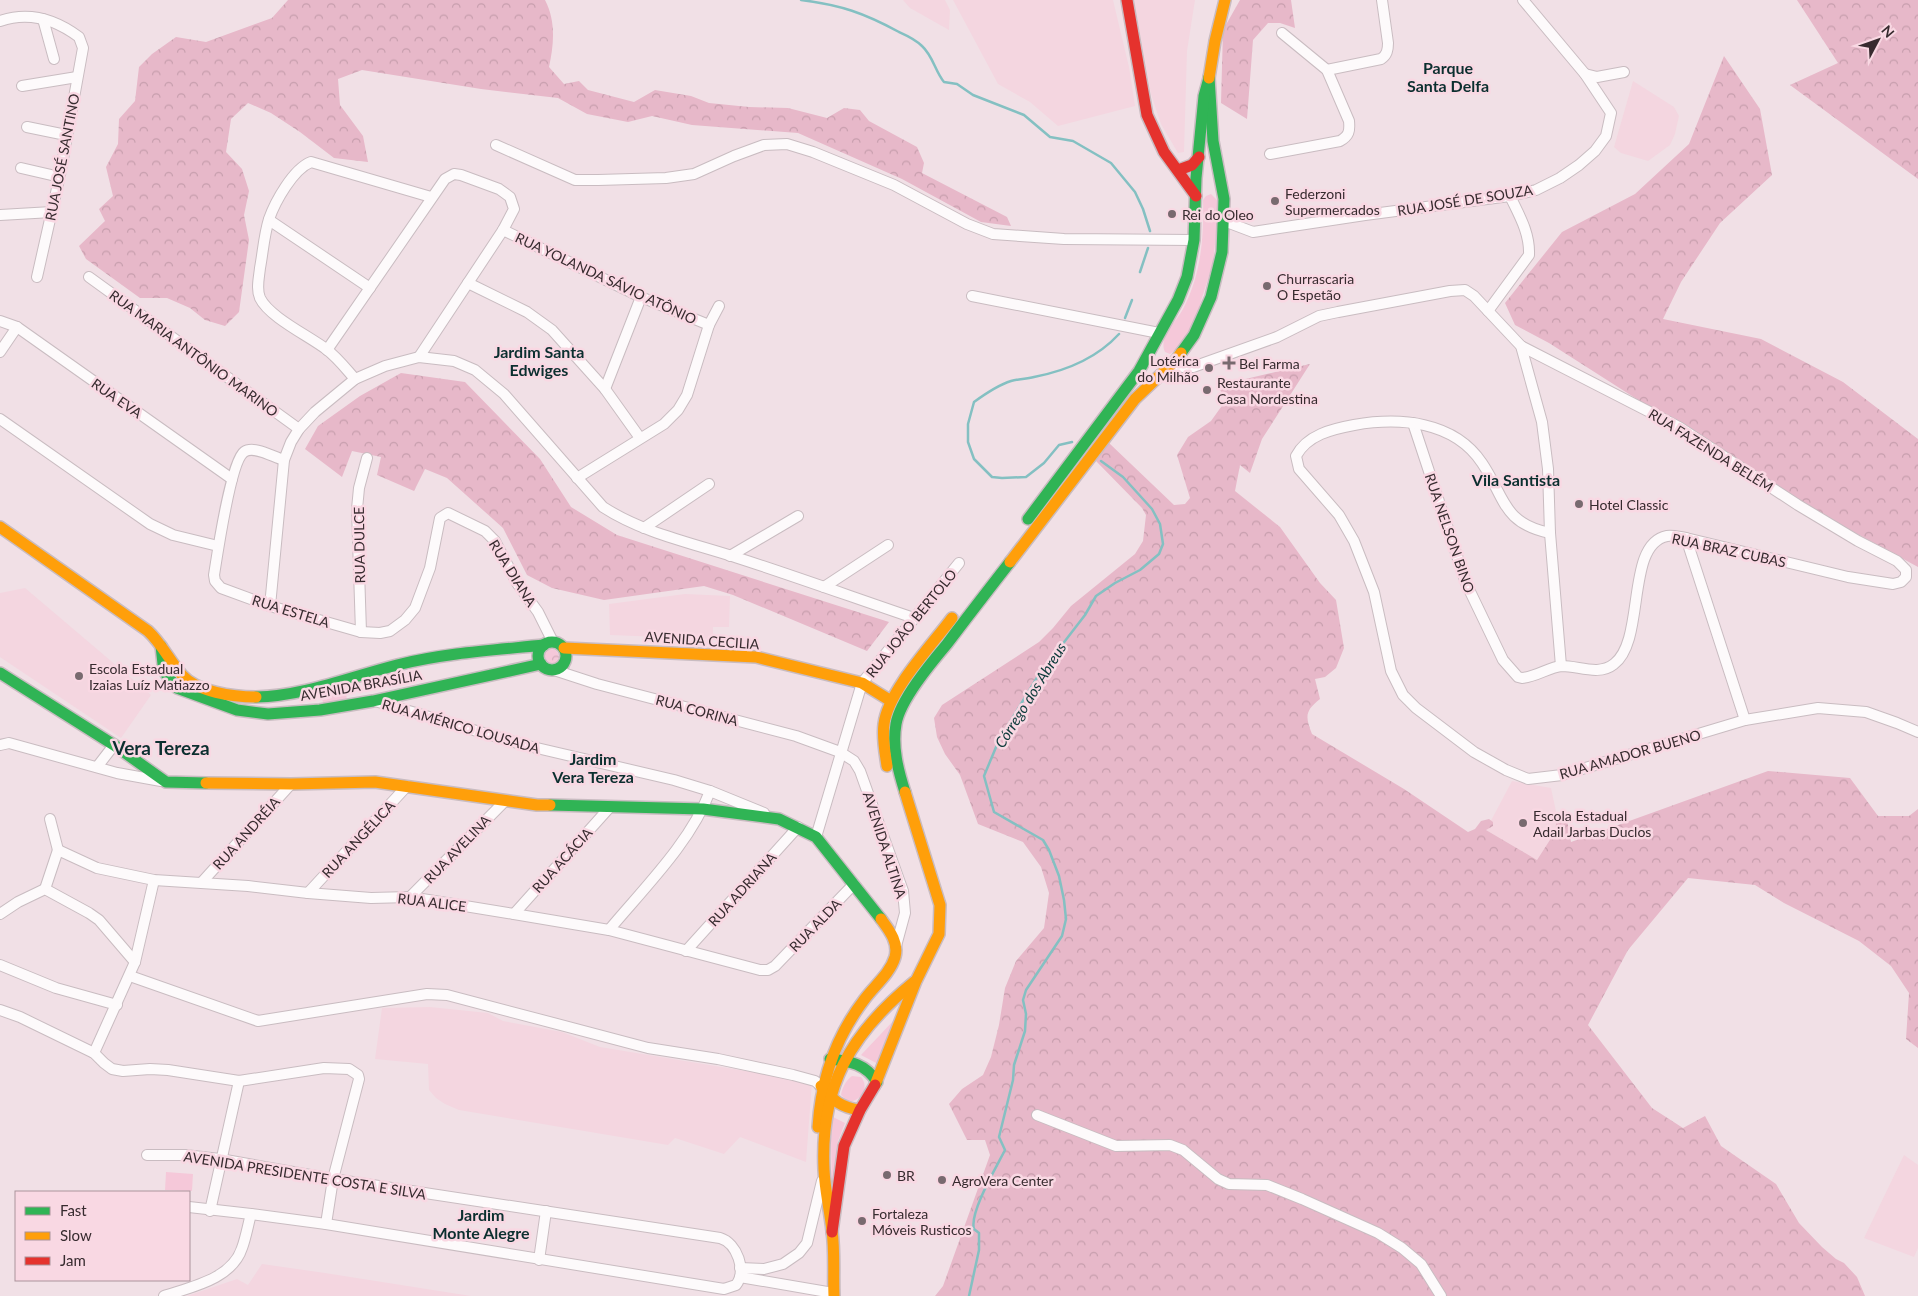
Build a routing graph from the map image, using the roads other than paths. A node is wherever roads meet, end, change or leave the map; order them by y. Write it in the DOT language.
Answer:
graph roads {
  1 [pos="1127,0"];
  2 [pos="1225,0"];
  3 [pos="1382,0"];
  4 [pos="1523,0"];
  5 [pos="43,19"];
  6 [pos="0,21"];
  7 [pos="1282,34"];
  8 [pos="54,59"];
  9 [pos="1327,70"];
  10 [pos="1624,72"];
  11 [pos="1585,74"];
  12 [pos="77,77"];
  13 [pos="1209,77"];
  14 [pos="22,86"];
  15 [pos="28,127"];
  16 [pos="66,135"];
  17 [pos="496,145"];
  18 [pos="1270,154"];
  19 [pos="1199,157"];
  20 [pos="1168,159"];
  21 [pos="21,168"];
  22 [pos="1181,169"];
  23 [pos="60,177"];
  24 [pos="1208,190"];
  25 [pos="1510,196"];
  26 [pos="431,197"];
  27 [pos="52,212"];
  28 [pos="0,215"];
  29 [pos="269,220"];
  30 [pos="1224,222"];
  31 [pos="503,230"];
  32 [pos="1194,240"];
  33 [pos="37,277"];
  34 [pos="89,277"];
  35 [pos="468,283"];
  36 [pos="370,288"];
  37 [pos="972,296"];
  38 [pos="641,297"];
  39 [pos="718,306"];
  40 [pos="1488,311"];
  41 [pos="0,321"];
  42 [pos="709,325"];
  43 [pos="17,327"];
  44 [pos="1159,333"];
  45 [pos="1153,345"];
  46 [pos="1521,346"];
  47 [pos="327,350"];
  48 [pos="0,352"];
  49 [pos="419,357"];
  50 [pos="1172,364"];
  51 [pos="355,379"];
  52 [pos="605,389"];
  53 [pos="0,419"];
  54 [pos="1413,423"];
  55 [pos="299,429"];
  56 [pos="640,438"];
  57 [pos="366,458"];
  58 [pos="284,460"];
  59 [pos="577,478"];
  60 [pos="232,479"];
  61 [pos="709,484"];
  62 [pos="798,516"];
  63 [pos="1023,525"];
  64 [pos="0,527"];
  65 [pos="644,528"];
  66 [pos="1550,533"];
  67 [pos="1686,538"];
  68 [pos="888,545"];
  69 [pos="218,546"];
  70 [pos="1006,548"];
  71 [pos="730,556"];
  72 [pos="1897,561"];
  73 [pos="959,563"];
  74 [pos="824,587"];
  75 [pos="270,606"];
  76 [pos="914,618"];
  77 [pos="361,632"];
  78 [pos="548,643"];
  79 [pos="564,648"];
  80 [pos="541,664"];
  81 [pos="1561,666"];
  82 [pos="554,670"];
  83 [pos="0,673"];
  84 [pos="862,683"];
  85 [pos="188,687"];
  86 [pos="373,701"];
  87 [pos="891,701"];
  88 [pos="1745,720"];
  89 [pos="1918,732"];
  90 [pos="0,744"];
  91 [pos="114,745"];
  92 [pos="840,752"];
  93 [pos="96,767"];
  94 [pos="166,782"];
  95 [pos="291,784"];
  96 [pos="407,786"];
  97 [pos="710,790"];
  98 [pos="504,802"];
  99 [pos="610,807"];
  100 [pos="703,809"];
  101 [pos="50,819"];
  102 [pos="779,819"];
  103 [pos="798,827"];
  104 [pos="816,837"];
  105 [pos="920,844"];
  106 [pos="58,850"];
  107 [pos="154,880"];
  108 [pos="202,882"];
  109 [pos="854,884"];
  110 [pos="45,889"];
  111 [pos="308,893"];
  112 [pos="410,897"];
  113 [pos="0,914"];
  114 [pos="514,914"];
  115 [pos="609,930"];
  116 [pos="896,946"];
  117 [pos="686,951"];
  118 [pos="135,962"];
  119 [pos="0,965"];
  120 [pos="775,966"];
  121 [pos="130,976"];
  122 [pos="916,981"];
  123 [pos="116,1005"];
  124 [pos="0,1010"];
  125 [pos="94,1053"];
  126 [pos="830,1059"];
  127 [pos="845,1061"];
  128 [pos="239,1081"];
  129 [pos="877,1082"];
  130 [pos="821,1086"];
  131 [pos="831,1098"];
  132 [pos="860,1110"];
  133 [pos="1037,1115"];
  134 [pos="148,1155"];
  135 [pos="220,1159"];
  136 [pos="824,1171"];
  137 [pos="333,1179"];
  138 [pos="190,1208"];
  139 [pos="210,1211"];
  140 [pos="546,1211"];
  141 [pos="251,1214"];
  142 [pos="326,1224"];
  143 [pos="832,1232"];
  144 [pos="539,1260"];
  145 [pos="740,1272"];
  146 [pos="834,1294"];
  147 [pos="164,1296"];
  148 [pos="1441,1296"];
  1 -- 20 [label="street"];
  2 -- 13 [label="street"];
  3 -- 9 [label="street"];
  4 -- 11 [label="street"];
  5 -- 6 [label="street"];
  5 -- 8 [label="street"];
  5 -- 12 [label="street, RUA JOSÉ SANTINO"];
  7 -- 9 [label="street"];
  9 -- 18 [label="street"];
  10 -- 11 [label="street"];
  11 -- 25 [label="street, RUA JOSÉ DE SOUZA"];
  12 -- 14 [label="street"];
  12 -- 16 [label="street, RUA JOSÉ SANTINO"];
  13 -- 19 [label="street"];
  13 -- 24 [label="street"];
  15 -- 16 [label="street"];
  16 -- 23 [label="street, RUA JOSÉ SANTINO"];
  17 -- 32 [label="street"];
  19 -- 22 [label="street"];
  19 -- 24 [label="street"];
  20 -- 22 [label="street"];
  20 -- 24 [label="street"];
  21 -- 23 [label="street"];
  22 -- 24 [label="street"];
  23 -- 27 [label="street, RUA JOSÉ SANTINO"];
  24 -- 30 [label="street"];
  24 -- 32 [label="street"];
  25 -- 30 [label="street, RUA JOSÉ DE SOUZA"];
  25 -- 40 [label="street"];
  26 -- 29 [label="street"];
  26 -- 31 [label="street"];
  26 -- 36 [label="street"];
  27 -- 28 [label="street"];
  27 -- 33 [label="street, RUA JOSÉ SANTINO"];
  29 -- 36 [label="street"];
  29 -- 47 [label="street"];
  30 -- 50 [label="street"];
  31 -- 35 [label="street"];
  31 -- 38 [label="street, RUA YOLANDA SÁVIO ATÔNIO"];
  32 -- 44 [label="street"];
  34 -- 55 [label="street, RUA MARIA ANTÔNIO MARINO"];
  35 -- 49 [label="street"];
  35 -- 52 [label="street"];
  36 -- 47 [label="street"];
  37 -- 44 [label="street"];
  38 -- 42 [label="street, RUA YOLANDA SÁVIO ATÔNIO"];
  38 -- 52 [label="street"];
  39 -- 42 [label="street"];
  40 -- 46 [label="street"];
  40 -- 50 [label="street"];
  41 -- 43 [label="street, RUA EVA"];
  42 -- 56 [label="street"];
  43 -- 48 [label="street"];
  43 -- 60 [label="street, RUA EVA"];
  44 -- 45 [label="street"];
  45 -- 50 [label="street"];
  45 -- 63 [label="street"];
  46 -- 66 [label="street"];
  46 -- 72 [label="street, RUA FAZENDA BELÉM"];
  47 -- 51 [label="street"];
  49 -- 51 [label="street"];
  49 -- 59 [label="street"];
  50 -- 105 [label="street"];
  51 -- 55 [label="street"];
  52 -- 56 [label="street"];
  53 -- 69 [label="street"];
  54 -- 66 [label="street, RUA AMADOR BUENO"];
  54 -- 81 [label="street, RUA NELSON BINO"];
  54 -- 88 [label="street, RUA AMADOR BUENO"];
  55 -- 58 [label="street"];
  56 -- 59 [label="street"];
  57 -- 77 [label="street, RUA DULCE"];
  58 -- 60 [label="street"];
  58 -- 75 [label="street"];
  59 -- 65 [label="street"];
  60 -- 69 [label="street"];
  61 -- 65 [label="street"];
  62 -- 71 [label="street"];
  64 -- 85 [label="street"];
  65 -- 71 [label="street"];
  66 -- 81 [label="street"];
  67 -- 72 [label="street, RUA BRAZ CUBAS"];
  67 -- 81 [label="street, RUA BRAZ CUBAS"];
  67 -- 88 [label="street"];
  68 -- 74 [label="street"];
  69 -- 75 [label="street, RUA ESTELA"];
  70 -- 87 [label="street"];
  71 -- 74 [label="street"];
  73 -- 76 [label="street, RUA JOÃO BERTOLO"];
  74 -- 76 [label="street"];
  75 -- 77 [label="street, RUA ESTELA"];
  76 -- 84 [label="street, RUA JOÃO BERTOLO"];
  77 -- 78 [label="street, RUA DIANA"];
  78 -- 79 [label="street"];
  78 -- 80 [label="street"];
  78 -- 85 [label="street, AVENIDA BRASÍLIA"];
  79 -- 82 [label="street"];
  79 -- 84 [label="street, AVENIDA CECILIA"];
  80 -- 82 [label="street"];
  80 -- 86 [label="street, AVENIDA BRASÍLIA"];
  82 -- 92 [label="street, RUA CORINA"];
  83 -- 91 [label="street"];
  84 -- 87 [label="street, AVENIDA CECILIA"];
  84 -- 92 [label="street"];
  85 -- 86 [label="street, AVENIDA BRASÍLIA"];
  86 -- 97 [label="street, RUA AMÉRICO LOUSADA"];
  87 -- 105 [label="street"];
  88 -- 89 [label="street, RUA AMADOR BUENO"];
  90 -- 93 [label="street"];
  91 -- 93 [label="street"];
  91 -- 94 [label="street"];
  92 -- 104 [label="street"];
  92 -- 116 [label="street, AVENIDA ALTINA"];
  93 -- 94 [label="street"];
  94 -- 95 [label="street"];
  95 -- 96 [label="street"];
  95 -- 108 [label="street, RUA ANDRÉIA"];
  96 -- 98 [label="street"];
  96 -- 111 [label="street, RUA ANGÉLICA"];
  97 -- 100 [label="street"];
  97 -- 102 [label="street, RUA AMÉRICO LOUSADA"];
  98 -- 99 [label="street"];
  98 -- 112 [label="street, RUA AVELINA"];
  99 -- 100 [label="street"];
  99 -- 114 [label="street, RUA ACÁCIA"];
  100 -- 102 [label="street"];
  100 -- 115 [label="street"];
  101 -- 106 [label="street"];
  102 -- 103 [label="street"];
  103 -- 104 [label="street"];
  103 -- 117 [label="street, RUA ADRIANA"];
  104 -- 109 [label="street"];
  105 -- 122 [label="street"];
  106 -- 107 [label="street, RUA ALICE"];
  106 -- 110 [label="street"];
  107 -- 108 [label="street, RUA ALICE"];
  107 -- 118 [label="street"];
  108 -- 111 [label="street, RUA ALICE"];
  109 -- 116 [label="street"];
  109 -- 120 [label="street, RUA ALDA"];
  110 -- 113 [label="street"];
  110 -- 118 [label="street"];
  111 -- 112 [label="street, RUA ALICE"];
  112 -- 114 [label="street, RUA ALICE"];
  114 -- 115 [label="street, RUA ALICE"];
  115 -- 117 [label="street, RUA ALICE"];
  116 -- 126 [label="street"];
  117 -- 120 [label="street, RUA ALICE"];
  118 -- 121 [label="street"];
  119 -- 123 [label="street"];
  121 -- 123 [label="street"];
  121 -- 130 [label="street"];
  122 -- 127 [label="street"];
  122 -- 129 [label="street"];
  123 -- 125 [label="street"];
  124 -- 125 [label="street"];
  125 -- 128 [label="street"];
  126 -- 127 [label="street"];
  126 -- 130 [label="street"];
  127 -- 129 [label="street"];
  127 -- 131 [label="street"];
  128 -- 135 [label="street"];
  128 -- 137 [label="street"];
  129 -- 132 [label="street"];
  130 -- 131 [label="street"];
  130 -- 136 [label="street"];
  131 -- 132 [label="street"];
  131 -- 136 [label="street"];
  132 -- 143 [label="street"];
  133 -- 148 [label="street"];
  134 -- 135 [label="street, AVENIDA PRESIDENTE COSTA E SILVA"];
  135 -- 137 [label="street, AVENIDA PRESIDENTE COSTA E SILVA"];
  135 -- 139 [label="street"];
  136 -- 143 [label="street"];
  136 -- 145 [label="street"];
  137 -- 140 [label="street, AVENIDA PRESIDENTE COSTA E SILVA"];
  137 -- 142 [label="street"];
  138 -- 139 [label="street"];
  139 -- 141 [label="street"];
  140 -- 144 [label="street"];
  140 -- 145 [label="street, AVENIDA PRESIDENTE COSTA E SILVA"];
  141 -- 142 [label="street"];
  141 -- 147 [label="street"];
  142 -- 144 [label="street"];
  143 -- 146 [label="street"];
  144 -- 145 [label="street"];
  145 -- 146 [label="street"];
}
